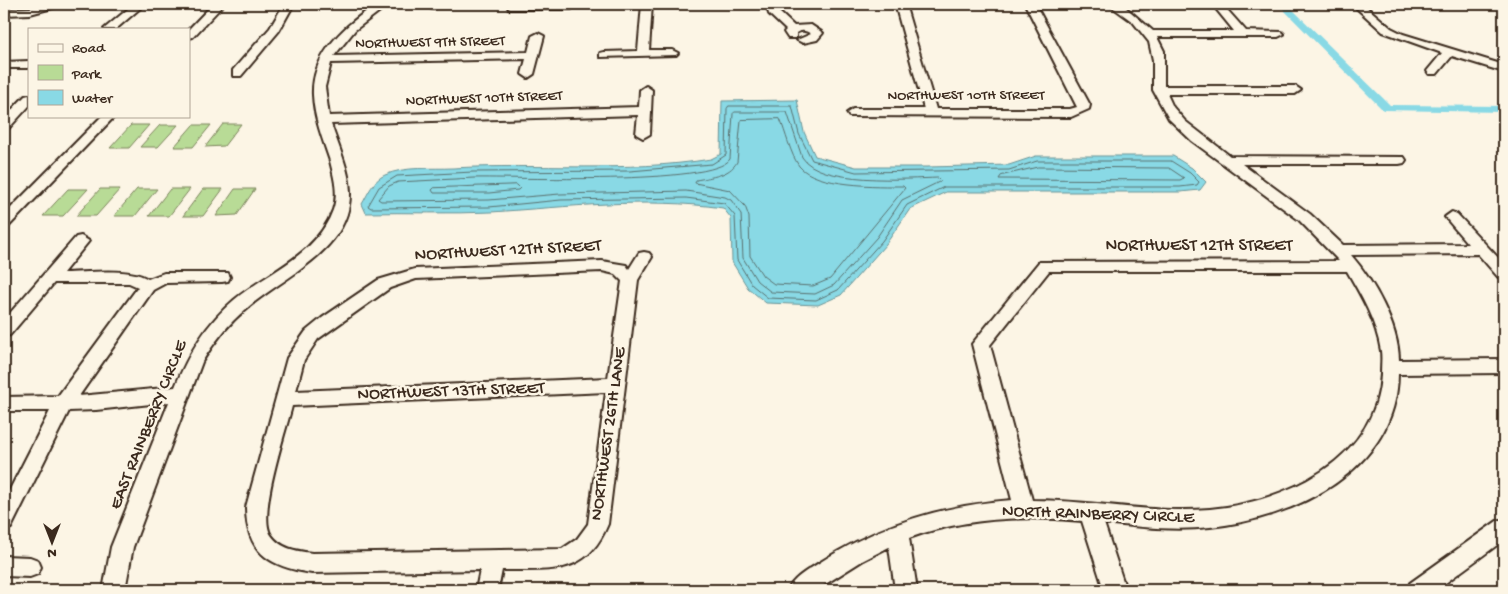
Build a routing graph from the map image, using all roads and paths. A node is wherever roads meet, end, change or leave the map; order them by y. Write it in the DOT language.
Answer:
graph roads {
  1 [pos="62,4"];
  2 [pos="140,4"];
  3 [pos="219,4"];
  4 [pos="288,4"];
  5 [pos="384,4"];
  6 [pos="647,4"];
  7 [pos="771,4"];
  8 [pos="900,4"];
  9 [pos="1030,4"];
  10 [pos="1113,4"];
  11 [pos="1216,4"];
  12 [pos="1357,4"];
  13 [pos="544,5"];
  14 [pos="571,6"];
  15 [pos="512,7"];
  16 [pos="4,12"];
  17 [pos="110,28"];
  18 [pos="190,33"];
  19 [pos="1150,34"];
  20 [pos="1243,34"];
  21 [pos="1278,34"];
  22 [pos="538,36"];
  23 [pos="803,40"];
  24 [pos="1449,52"];
  25 [pos="672,53"];
  26 [pos="643,54"];
  27 [pos="604,55"];
  28 [pos="533,56"];
  29 [pos="326,60"];
  30 [pos="28,64"];
  31 [pos="4,65"];
  32 [pos="1504,68"];
  33 [pos="1433,71"];
  34 [pos="237,73"];
  35 [pos="528,74"];
  36 [pos="646,90"];
  37 [pos="1159,90"];
  38 [pos="1295,90"];
  39 [pos="28,100"];
  40 [pos="644,111"];
  41 [pos="853,113"];
  42 [pos="931,113"];
  43 [pos="107,118"];
  44 [pos="325,120"];
  45 [pos="4,125"];
  46 [pos="642,134"];
  47 [pos="1228,160"];
  48 [pos="1399,160"];
  49 [pos="1452,217"];
  50 [pos="4,223"];
  51 [pos="81,242"];
  52 [pos="1482,249"];
  53 [pos="1339,250"];
  54 [pos="644,257"];
  55 [pos="1352,266"];
  56 [pos="1504,273"];
  57 [pos="222,277"];
  58 [pos="49,278"];
  59 [pos="630,280"];
  60 [pos="147,286"];
  61 [pos="4,331"];
  62 [pos="1504,366"];
  63 [pos="1391,367"];
  64 [pos="616,385"];
  65 [pos="181,393"];
  66 [pos="284,399"];
  67 [pos="4,404"];
  68 [pos="63,404"];
  69 [pos="1024,509"];
  70 [pos="1090,513"];
  71 [pos="4,521"];
  72 [pos="1504,528"];
  73 [pos="898,533"];
  74 [pos="287,559"];
  75 [pos="493,561"];
  76 [pos="4,566"];
  77 [pos="30,567"];
  78 [pos="906,588"];
  79 [pos="114,590"];
  80 [pos="487,590"];
  81 [pos="799,590"];
  82 [pos="1116,590"];
  83 [pos="1418,590"];
  1 -- 16 [label="street"];
  2 -- 17 [label="street"];
  3 -- 18 [label="street"];
  4 -- 34 [label="street"];
  5 -- 29 [label="street, EAST RAINBERRY CIRCLE"];
  6 -- 26 [label="street"];
  7 -- 23 [label="street"];
  8 -- 42 [label="street"];
  9 -- 42 [label="street, NORTHWEST 10TH STREET"];
  10 -- 19 [label="street"];
  11 -- 20 [label="street"];
  12 -- 24 [label="street"];
  13 -- 14 [label="street"];
  13 -- 15 [label="street"];
  19 -- 20 [label="street"];
  19 -- 37 [label="street"];
  20 -- 21 [label="street"];
  22 -- 28 [label="street"];
  24 -- 32 [label="street"];
  24 -- 33 [label="street"];
  25 -- 26 [label="street"];
  26 -- 27 [label="street"];
  28 -- 29 [label="street, NORTHWEST 9TH STREET"];
  28 -- 35 [label="street"];
  29 -- 44 [label="street, EAST RAINBERRY CIRCLE"];
  30 -- 31 [label="street"];
  36 -- 40 [label="street"];
  37 -- 38 [label="street"];
  37 -- 47 [label="street, NORTH RAINBERRY CIRCLE"];
  39 -- 45 [label="street"];
  40 -- 44 [label="street, NORTHWEST 10TH STREET"];
  40 -- 46 [label="street"];
  41 -- 42 [label="street, NORTHWEST 10TH STREET"];
  43 -- 50 [label="street"];
  44 -- 65 [label="street, EAST RAINBERRY CIRCLE"];
  47 -- 48 [label="street"];
  47 -- 53 [label="street, NORTH RAINBERRY CIRCLE"];
  49 -- 52 [label="street"];
  51 -- 58 [label="street"];
  52 -- 53 [label="street"];
  52 -- 56 [label="street"];
  53 -- 55 [label="street, NORTH RAINBERRY CIRCLE"];
  54 -- 59 [label="street, NORTHWEST 26TH LANE"];
  55 -- 63 [label="street, NORTH RAINBERRY CIRCLE"];
  55 -- 69 [label="street, NORTHWEST 12TH STREET"];
  57 -- 60 [label="street"];
  58 -- 60 [label="street"];
  58 -- 61 [label="street"];
  59 -- 64 [label="street, NORTHWEST 26TH LANE"];
  59 -- 66 [label="street, NORTHWEST 12TH STREET"];
  60 -- 68 [label="street"];
  62 -- 63 [label="street"];
  63 -- 70 [label="street, NORTH RAINBERRY CIRCLE"];
  64 -- 66 [label="street, NORTHWEST 13TH STREET"];
  64 -- 75 [label="street, NORTHWEST 26TH LANE"];
  65 -- 68 [label="street"];
  65 -- 79 [label="street, EAST RAINBERRY CIRCLE"];
  66 -- 74 [label="street, NORTHWEST 12TH STREET"];
  67 -- 68 [label="street"];
  68 -- 71 [label="street"];
  69 -- 70 [label="street, NORTH RAINBERRY CIRCLE"];
  69 -- 73 [label="street, NORTH RAINBERRY CIRCLE"];
  70 -- 82 [label="street"];
  72 -- 83 [label="street"];
  73 -- 78 [label="street"];
  73 -- 81 [label="street, NORTH RAINBERRY CIRCLE"];
  74 -- 75 [label="street, NORTHWEST 26TH LANE"];
  75 -- 80 [label="street"];
  76 -- 77 [label="street"];
}
